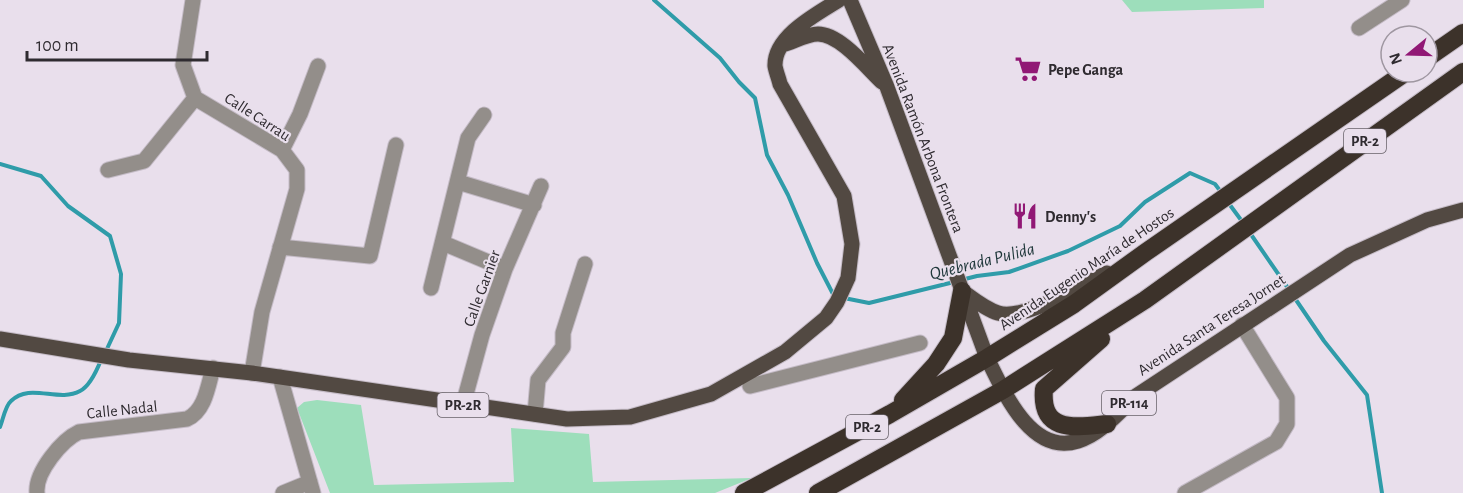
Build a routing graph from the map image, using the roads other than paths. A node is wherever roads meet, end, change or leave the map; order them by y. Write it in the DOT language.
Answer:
graph roads {
  1 [pos="193,0"];
  2 [pos="839,0"];
  3 [pos="850,0"];
  4 [pos="1402,0"];
  5 [pos="1359,28"];
  6 [pos="1463,33"];
  7 [pos="782,45"];
  8 [pos="1439,50"];
  9 [pos="318,66"];
  10 [pos="1463,72"];
  11 [pos="1389,84"];
  12 [pos="887,87"];
  13 [pos="195,98"];
  14 [pos="484,115"];
  15 [pos="396,145"];
  16 [pos="282,150"];
  17 [pos="108,170"];
  18 [pos="458,182"];
  19 [pos="541,186"];
  20 [pos="534,205"];
  21 [pos="1463,210"];
  22 [pos="443,243"];
  23 [pos="280,247"];
  24 [pos="1146,252"];
  25 [pos="585,264"];
  26 [pos="505,269"];
  27 [pos="431,288"];
  28 [pos="962,290"];
  29 [pos="1145,300"];
  30 [pos="1242,325"];
  31 [pos="0,339"];
  32 [pos="920,343"];
  33 [pos="785,352"];
  34 [pos="987,358"];
  35 [pos="213,368"];
  36 [pos="252,373"];
  37 [pos="794,376"];
  38 [pos="280,377"];
  39 [pos="750,386"];
  40 [pos="1003,390"];
  41 [pos="463,405"];
  42 [pos="535,414"];
  43 [pos="890,414"];
  44 [pos="1107,424"];
  45 [pos="311,488"];
  46 [pos="37,493"];
  47 [pos="282,493"];
  48 [pos="744,493"];
  49 [pos="818,493"];
  50 [pos="1185,493"];
  1 -- 13 [label="street"];
  2 -- 7 [label="main road"];
  3 -- 12 [label="main road, Avenida Ramón Arbona Frontera"];
  4 -- 5 [label="street"];
  6 -- 8 [label="highway"];
  7 -- 12 [label="main road"];
  7 -- 33 [label="main road, PR-2R"];
  9 -- 16 [label="street"];
  10 -- 29 [label="highway, PR-2"];
  11 -- 24 [label="highway, Avenida Eugenio María de Hostos / PR-2"];
  12 -- 28 [label="main road, Avenida Ramón Arbona Frontera"];
  13 -- 16 [label="street, Calle Carrau"];
  13 -- 17 [label="street"];
  14 -- 18 [label="street"];
  15 -- 23 [label="street"];
  16 -- 23 [label="street, Calle Carrau"];
  18 -- 20 [label="street"];
  18 -- 22 [label="street"];
  19 -- 20 [label="street, Calle Garnier"];
  20 -- 26 [label="street, Calle Garnier"];
  21 -- 30 [label="main road, Avenida Santa Teresa Jornet / PR-114"];
  22 -- 26 [label="street"];
  22 -- 27 [label="street"];
  23 -- 36 [label="street, Calle Carrau"];
  24 -- 28 [label="main road"];
  24 -- 34 [label="highway, Avenida Eugenio María de Hostos / PR-2"];
  25 -- 42 [label="street"];
  26 -- 41 [label="street, Calle Garnier"];
  28 -- 34 [label="main road, Avenida Ramón Arbona Frontera"];
  28 -- 43 [label="highway"];
  29 -- 40 [label="highway, PR-2"];
  29 -- 44 [label="highway"];
  30 -- 44 [label="main road, Avenida Santa Teresa Jornet / PR-114"];
  30 -- 50 [label="street"];
  31 -- 35 [label="main road, PR-2R"];
  32 -- 37 [label="street"];
  33 -- 37 [label="street"];
  33 -- 42 [label="main road, PR-2R"];
  34 -- 40 [label="main road, Avenida Santa Teresa Jornet / PR-114"];
  34 -- 43 [label="highway, Avenida Eugenio María de Hostos / PR-2"];
  35 -- 36 [label="main road, PR-2R"];
  35 -- 46 [label="street, Calle Nadal"];
  36 -- 38 [label="main road, PR-2R"];
  37 -- 39 [label="street"];
  38 -- 41 [label="main road, PR-2R"];
  38 -- 45 [label="street"];
  40 -- 44 [label="main road, Avenida Santa Teresa Jornet / PR-114"];
  40 -- 49 [label="highway, PR-2"];
  41 -- 42 [label="main road, PR-2R"];
  43 -- 48 [label="highway, Avenida Eugenio María de Hostos / PR-2"];
  45 -- 47 [label="street"];
}
